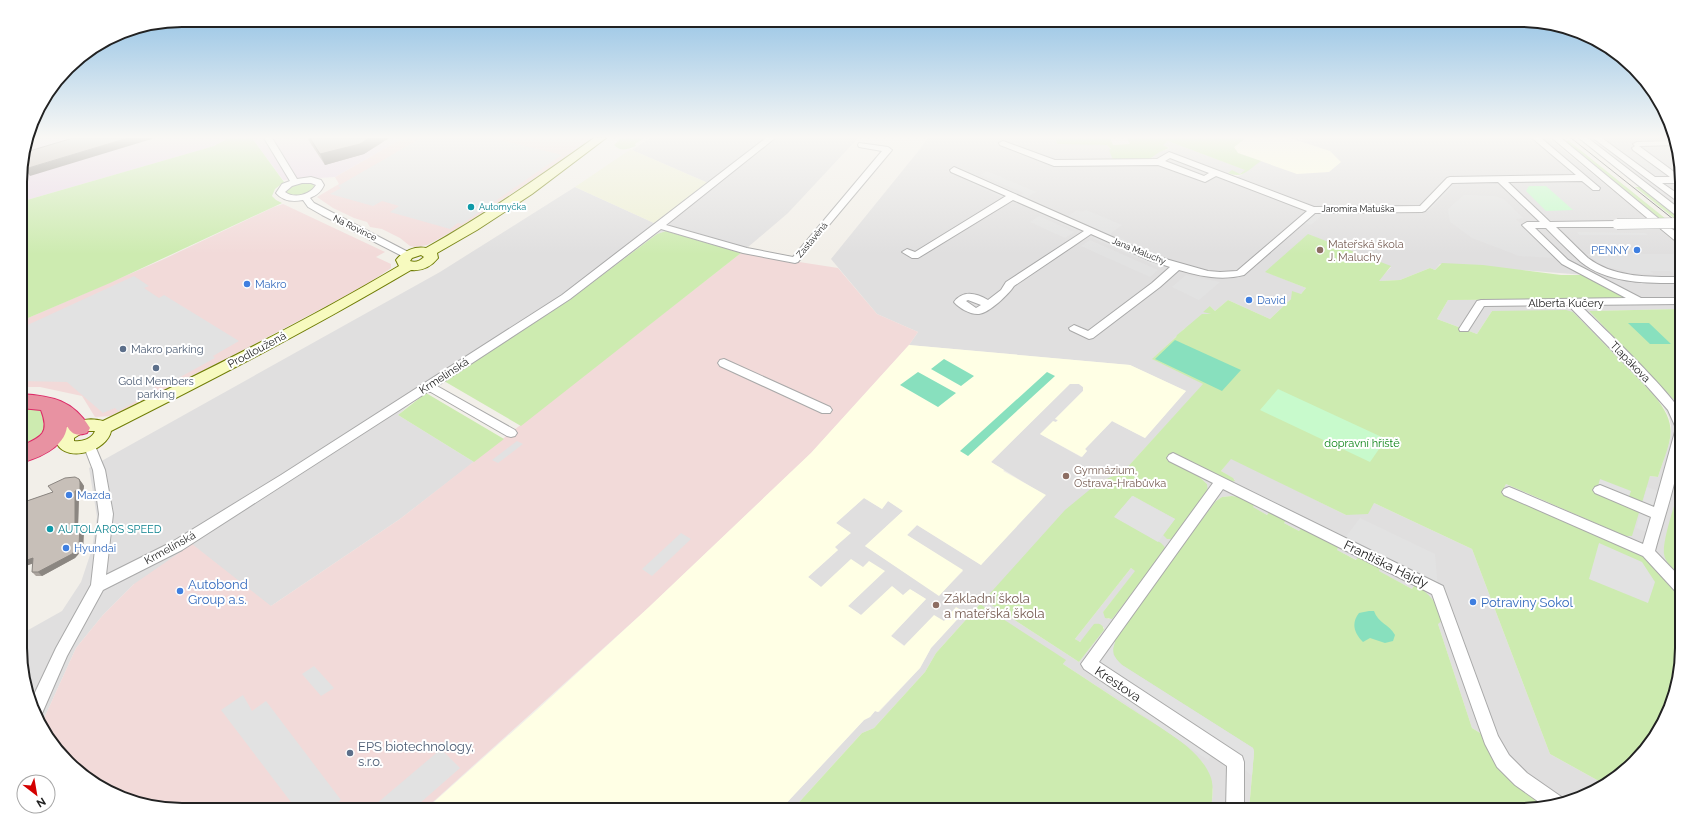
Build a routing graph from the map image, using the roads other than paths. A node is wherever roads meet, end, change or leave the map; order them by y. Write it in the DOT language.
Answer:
graph roads {
  1 [pos="292,177"];
  2 [pos="548,177"];
  3 [pos="722,177"];
  4 [pos="865,177"];
  5 [pos="969,177"];
  6 [pos="1199,177"];
  7 [pos="1209,177"];
  8 [pos="1225,177"];
  9 [pos="1603,177"];
  10 [pos="1632,177"];
  11 [pos="1649,177"];
  12 [pos="1584,178"];
  13 [pos="1501,180"];
  14 [pos="1653,180"];
  15 [pos="1675,180"];
  16 [pos="295,182"];
  17 [pos="1596,188"];
  18 [pos="1013,196"];
  19 [pos="1675,196"];
  20 [pos="305,197"];
  21 [pos="1312,210"];
  22 [pos="1675,210"];
  23 [pos="1655,220"];
  24 [pos="1675,223"];
  25 [pos="1549,225"];
  26 [pos="659,226"];
  27 [pos="1664,227"];
  28 [pos="1090,230"];
  29 [pos="1675,236"];
  30 [pos="907,252"];
  31 [pos="408,260"];
  32 [pos="1177,266"];
  33 [pos="1675,280"];
  34 [pos="1675,301"];
  35 [pos="1641,302"];
  36 [pos="1572,303"];
  37 [pos="988,304"];
  38 [pos="1074,328"];
  39 [pos="1464,329"];
  40 [pos="724,363"];
  41 [pos="429,386"];
  42 [pos="27,402"];
  43 [pos="49,404"];
  44 [pos="826,410"];
  45 [pos="1675,412"];
  46 [pos="511,433"];
  47 [pos="84,436"];
  48 [pos="27,452"];
  49 [pos="1675,452"];
  50 [pos="1173,458"];
  51 [pos="27,459"];
  52 [pos="1221,482"];
  53 [pos="1600,490"];
  54 [pos="1508,492"];
  55 [pos="1658,514"];
  56 [pos="1648,552"];
  57 [pos="1675,581"];
  58 [pos="98,586"];
  59 [pos="38,704"];
  60 [pos="1551,800"];
  61 [pos="1235,803"];
  1 -- 16 [label="street"];
  2 -- 31 [label="main road, Prodloužená"];
  3 -- 26 [label="street, Krmelínská"];
  4 -- 26 [label="street, Zastavěná"];
  5 -- 18 [label="street, Jana Maluchy"];
  6 -- 7 [label="street, Jaromíra Matuška"];
  8 -- 21 [label="street, Jaromíra Matuška"];
  9 -- 23 [label="street"];
  10 -- 22 [label="street"];
  11 -- 14 [label="street"];
  12 -- 13 [label="street, Jaromíra Matuška"];
  12 -- 17 [label="street"];
  13 -- 21 [label="street, Jaromíra Matuška"];
  13 -- 25 [label="street"];
  14 -- 15 [label="street"];
  14 -- 19 [label="street"];
  16 -- 20 [label="street"];
  16 -- 20 [label="street"];
  18 -- 28 [label="street, Jana Maluchy"];
  18 -- 30 [label="street"];
  20 -- 31 [label="street, Na Rovince"];
  21 -- 32 [label="street, Jana Maluchy"];
  24 -- 25 [label="street, bridge"];
  25 -- 33 [label="street"];
  25 -- 35 [label="street"];
  26 -- 41 [label="street, Krmelínská"];
  27 -- 29 [label="street"];
  28 -- 32 [label="street, Jana Maluchy"];
  28 -- 37 [label="street"];
  31 -- 47 [label="main road, Prodloužená"];
  32 -- 38 [label="street"];
  34 -- 35 [label="street, Alberta Kučery"];
  35 -- 36 [label="street, Alberta Kučery"];
  36 -- 39 [label="street, Alberta Kučery"];
  36 -- 45 [label="street, Tlapákova"];
  40 -- 44 [label="street"];
  41 -- 46 [label="street"];
  41 -- 58 [label="street, Krmelínská"];
  42 -- 43 [label="highway"];
  43 -- 47 [label="highway"];
  43 -- 48 [label="highway"];
  47 -- 51 [label="main road"];
  47 -- 58 [label="street"];
  49 -- 55 [label="street"];
  50 -- 52 [label="street, Františka Hajdy"];
  52 -- 60 [label="street, Františka Hajdy"];
  52 -- 61 [label="street, Krestova"];
  53 -- 55 [label="street"];
  54 -- 56 [label="street"];
  55 -- 56 [label="street"];
  56 -- 57 [label="street"];
  58 -- 59 [label="street"];
}
